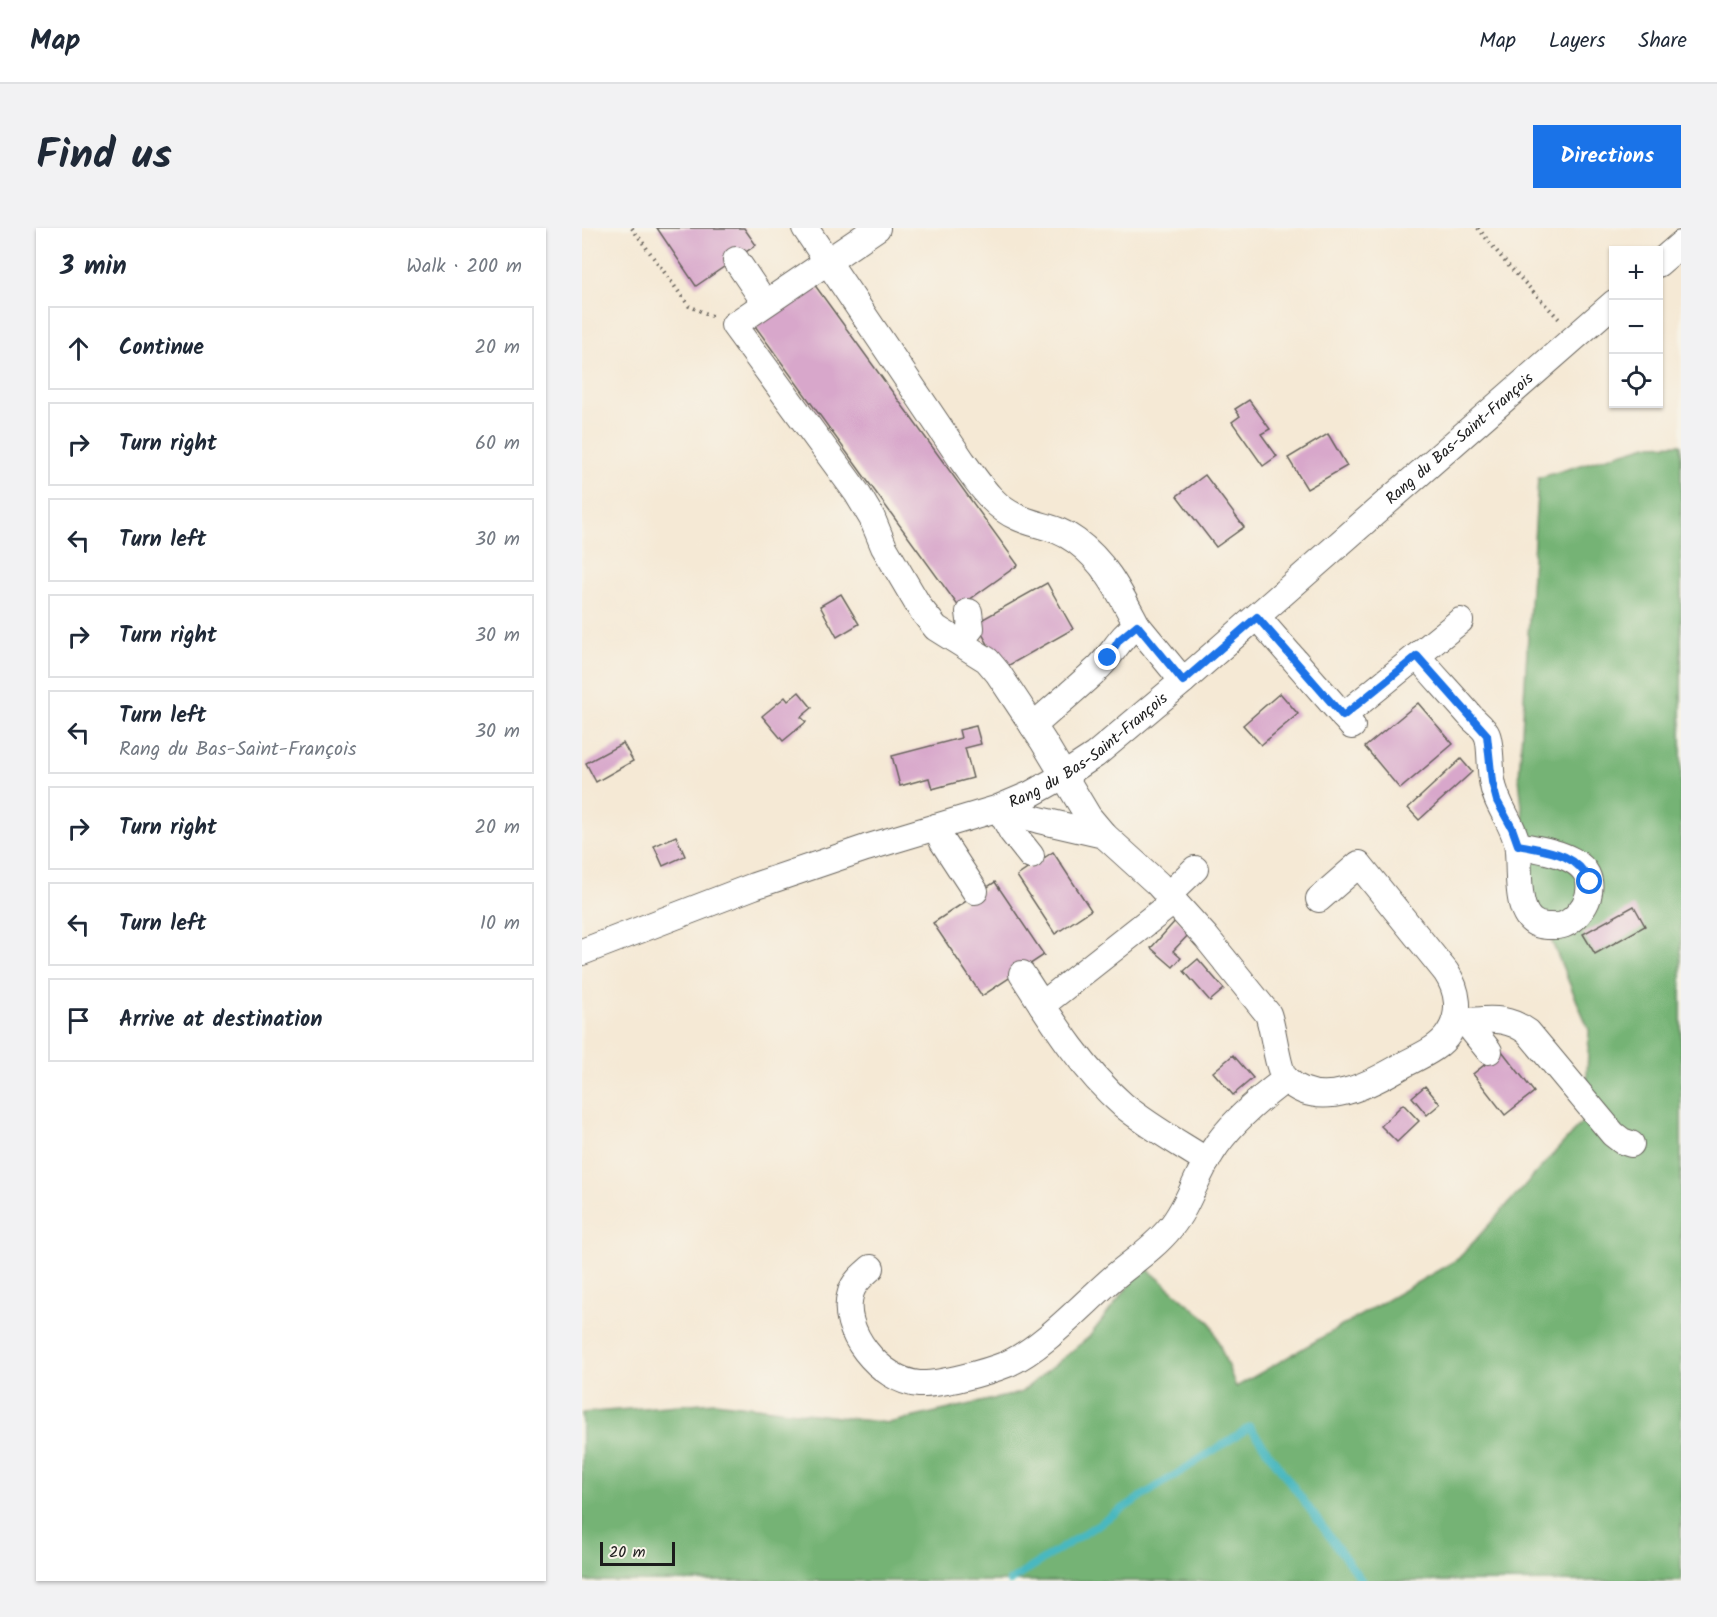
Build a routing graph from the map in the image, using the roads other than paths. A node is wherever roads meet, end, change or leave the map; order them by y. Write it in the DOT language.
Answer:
graph roads {
  1 [pos="806,228"];
  2 [pos="877,228"];
  3 [pos="1681,244"];
  4 [pos="736,260"];
  5 [pos="827,260"];
  6 [pos="1663,260"];
  7 [pos="765,303"];
  8 [pos="1609,307"];
  9 [pos="969,612"];
  10 [pos="1257,617"];
  11 [pos="1460,621"];
  12 [pos="1137,625"];
  13 [pos="960,642"];
  14 [pos="1417,656"];
  15 [pos="1183,681"];
  16 [pos="1033,726"];
  17 [pos="1063,776"];
  18 [pos="999,808"];
  19 [pos="936,827"];
  20 [pos="1104,835"];
  21 [pos="1518,845"];
  22 [pos="1031,856"];
  23 [pos="1195,869"];
  24 [pos="975,891"];
  25 [pos="1171,898"];
  26 [pos="1319,899"];
  27 [pos="582,952"];
  28 [pos="1022,974"];
  29 [pos="1042,1005"];
  30 [pos="1460,1021"];
  31 [pos="1490,1051"];
  32 [pos="1286,1079"];
  33 [pos="1631,1144"];
  34 [pos="1207,1161"];
  35 [pos="871,1268"];
  1 -- 5 [label="street"];
  2 -- 5 [label="street"];
  3 -- 6 [label="street"];
  4 -- 7 [label="street"];
  5 -- 7 [label="street"];
  5 -- 12 [label="street"];
  7 -- 13 [label="street"];
  8 -- 10 [label="street, Rang du Bas-Saint-François"];
  9 -- 13 [label="street"];
  10 -- 14 [label="street"];
  10 -- 15 [label="street, Rang du Bas-Saint-François"];
  11 -- 14 [label="street"];
  12 -- 15 [label="street"];
  12 -- 16 [label="street"];
  13 -- 16 [label="street"];
  14 -- 21 [label="street"];
  15 -- 17 [label="street, Rang du Bas-Saint-François"];
  16 -- 17 [label="street"];
  17 -- 18 [label="street, Rang du Bas-Saint-François"];
  17 -- 20 [label="street"];
  18 -- 19 [label="street, Rang du Bas-Saint-François"];
  18 -- 20 [label="street"];
  18 -- 22 [label="street"];
  19 -- 24 [label="street"];
  19 -- 27 [label="street, Rang du Bas-Saint-François"];
  20 -- 25 [label="street"];
  23 -- 25 [label="street"];
  25 -- 29 [label="street"];
  25 -- 32 [label="street"];
  26 -- 30 [label="street"];
  28 -- 29 [label="street"];
  29 -- 34 [label="street"];
  30 -- 31 [label="street"];
  30 -- 32 [label="street"];
  30 -- 33 [label="street"];
  32 -- 34 [label="street"];
  34 -- 35 [label="street"];
}
